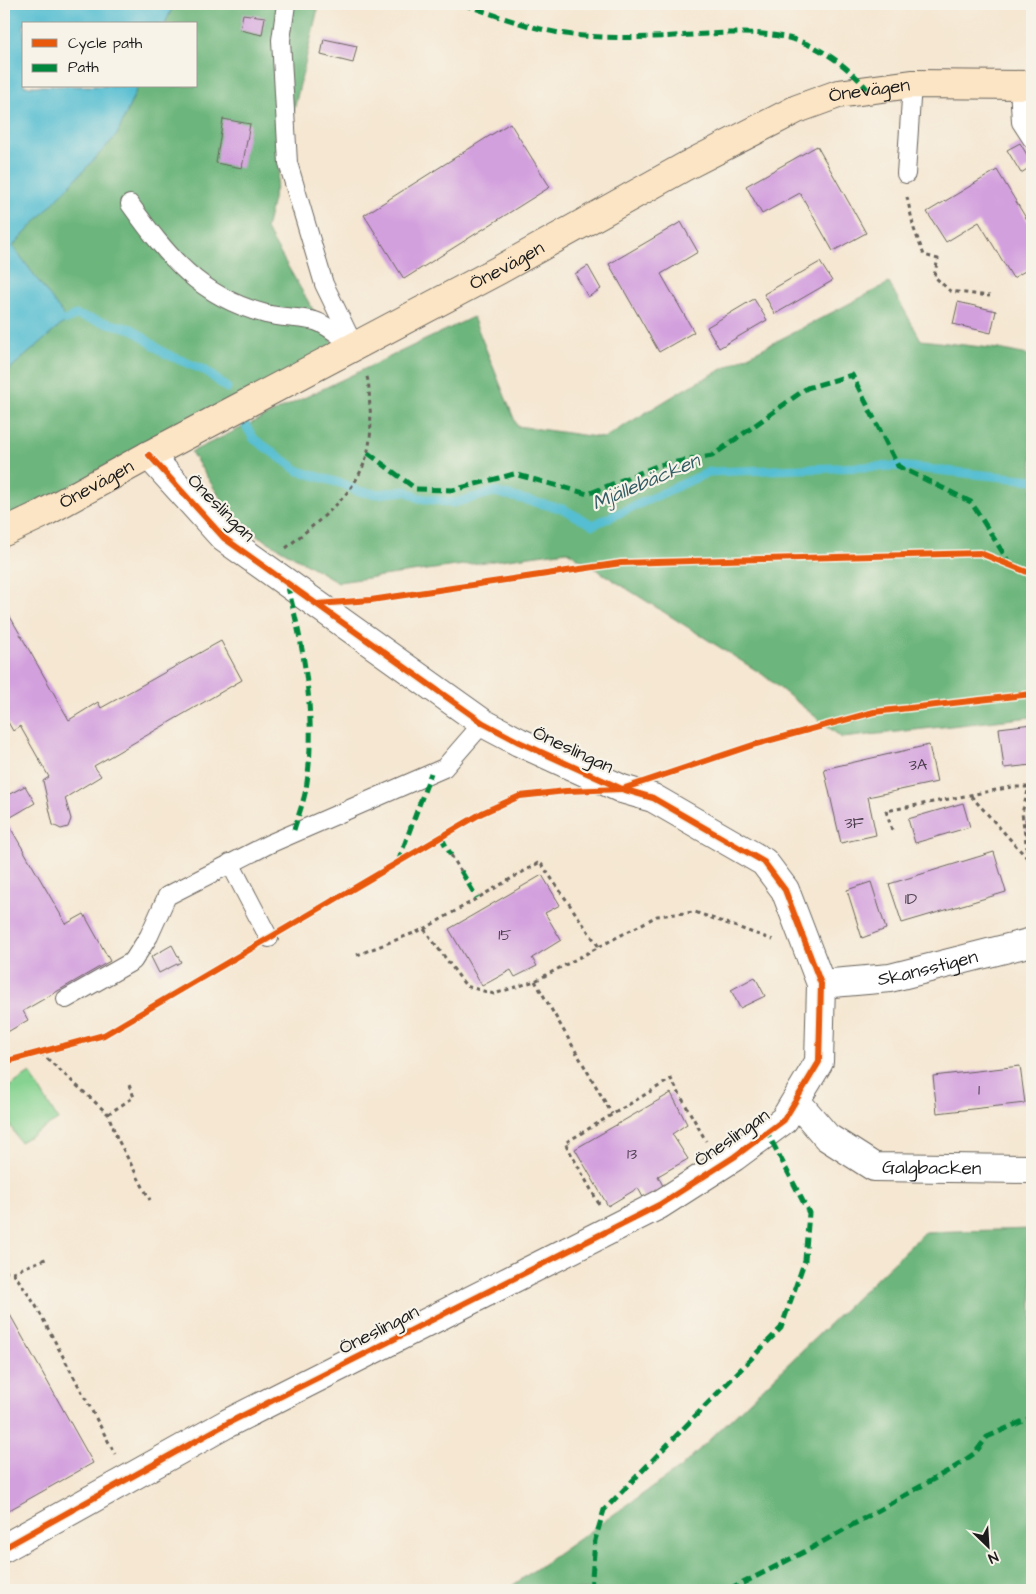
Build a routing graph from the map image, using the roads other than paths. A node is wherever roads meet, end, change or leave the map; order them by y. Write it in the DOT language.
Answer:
graph roads {
  1 [pos="286,4"];
  2 [pos="912,84"];
  3 [pos="1026,85"];
  4 [pos="1032,139"];
  5 [pos="906,174"];
  6 [pos="130,204"];
  7 [pos="354,346"];
  8 [pos="149,455"];
  9 [pos="4,532"];
  10 [pos="484,723"];
  11 [pos="230,863"];
  12 [pos="269,938"];
  13 [pos="1032,942"];
  14 [pos="821,984"];
  15 [pos="66,999"];
  16 [pos="796,1101"];
  17 [pos="1032,1169"];
  18 [pos="4,1548"];
  1 -- 7 [label="lane"];
  2 -- 3 [label="street, Önevägen"];
  2 -- 5 [label="lane"];
  2 -- 7 [label="street, Önevägen"];
  3 -- 4 [label="lane"];
  6 -- 7 [label="lane"];
  7 -- 8 [label="street, Önevägen"];
  8 -- 9 [label="street, Önevägen"];
  8 -- 10 [label="street, Öneslingan"];
  10 -- 11 [label="lane"];
  10 -- 14 [label="street, Öneslingan"];
  11 -- 12 [label="lane"];
  11 -- 15 [label="lane"];
  13 -- 14 [label="street, Skansstigen"];
  14 -- 16 [label="street, Öneslingan"];
  16 -- 17 [label="street, Galgbacken"];
  16 -- 18 [label="street, Öneslingan"];
}
